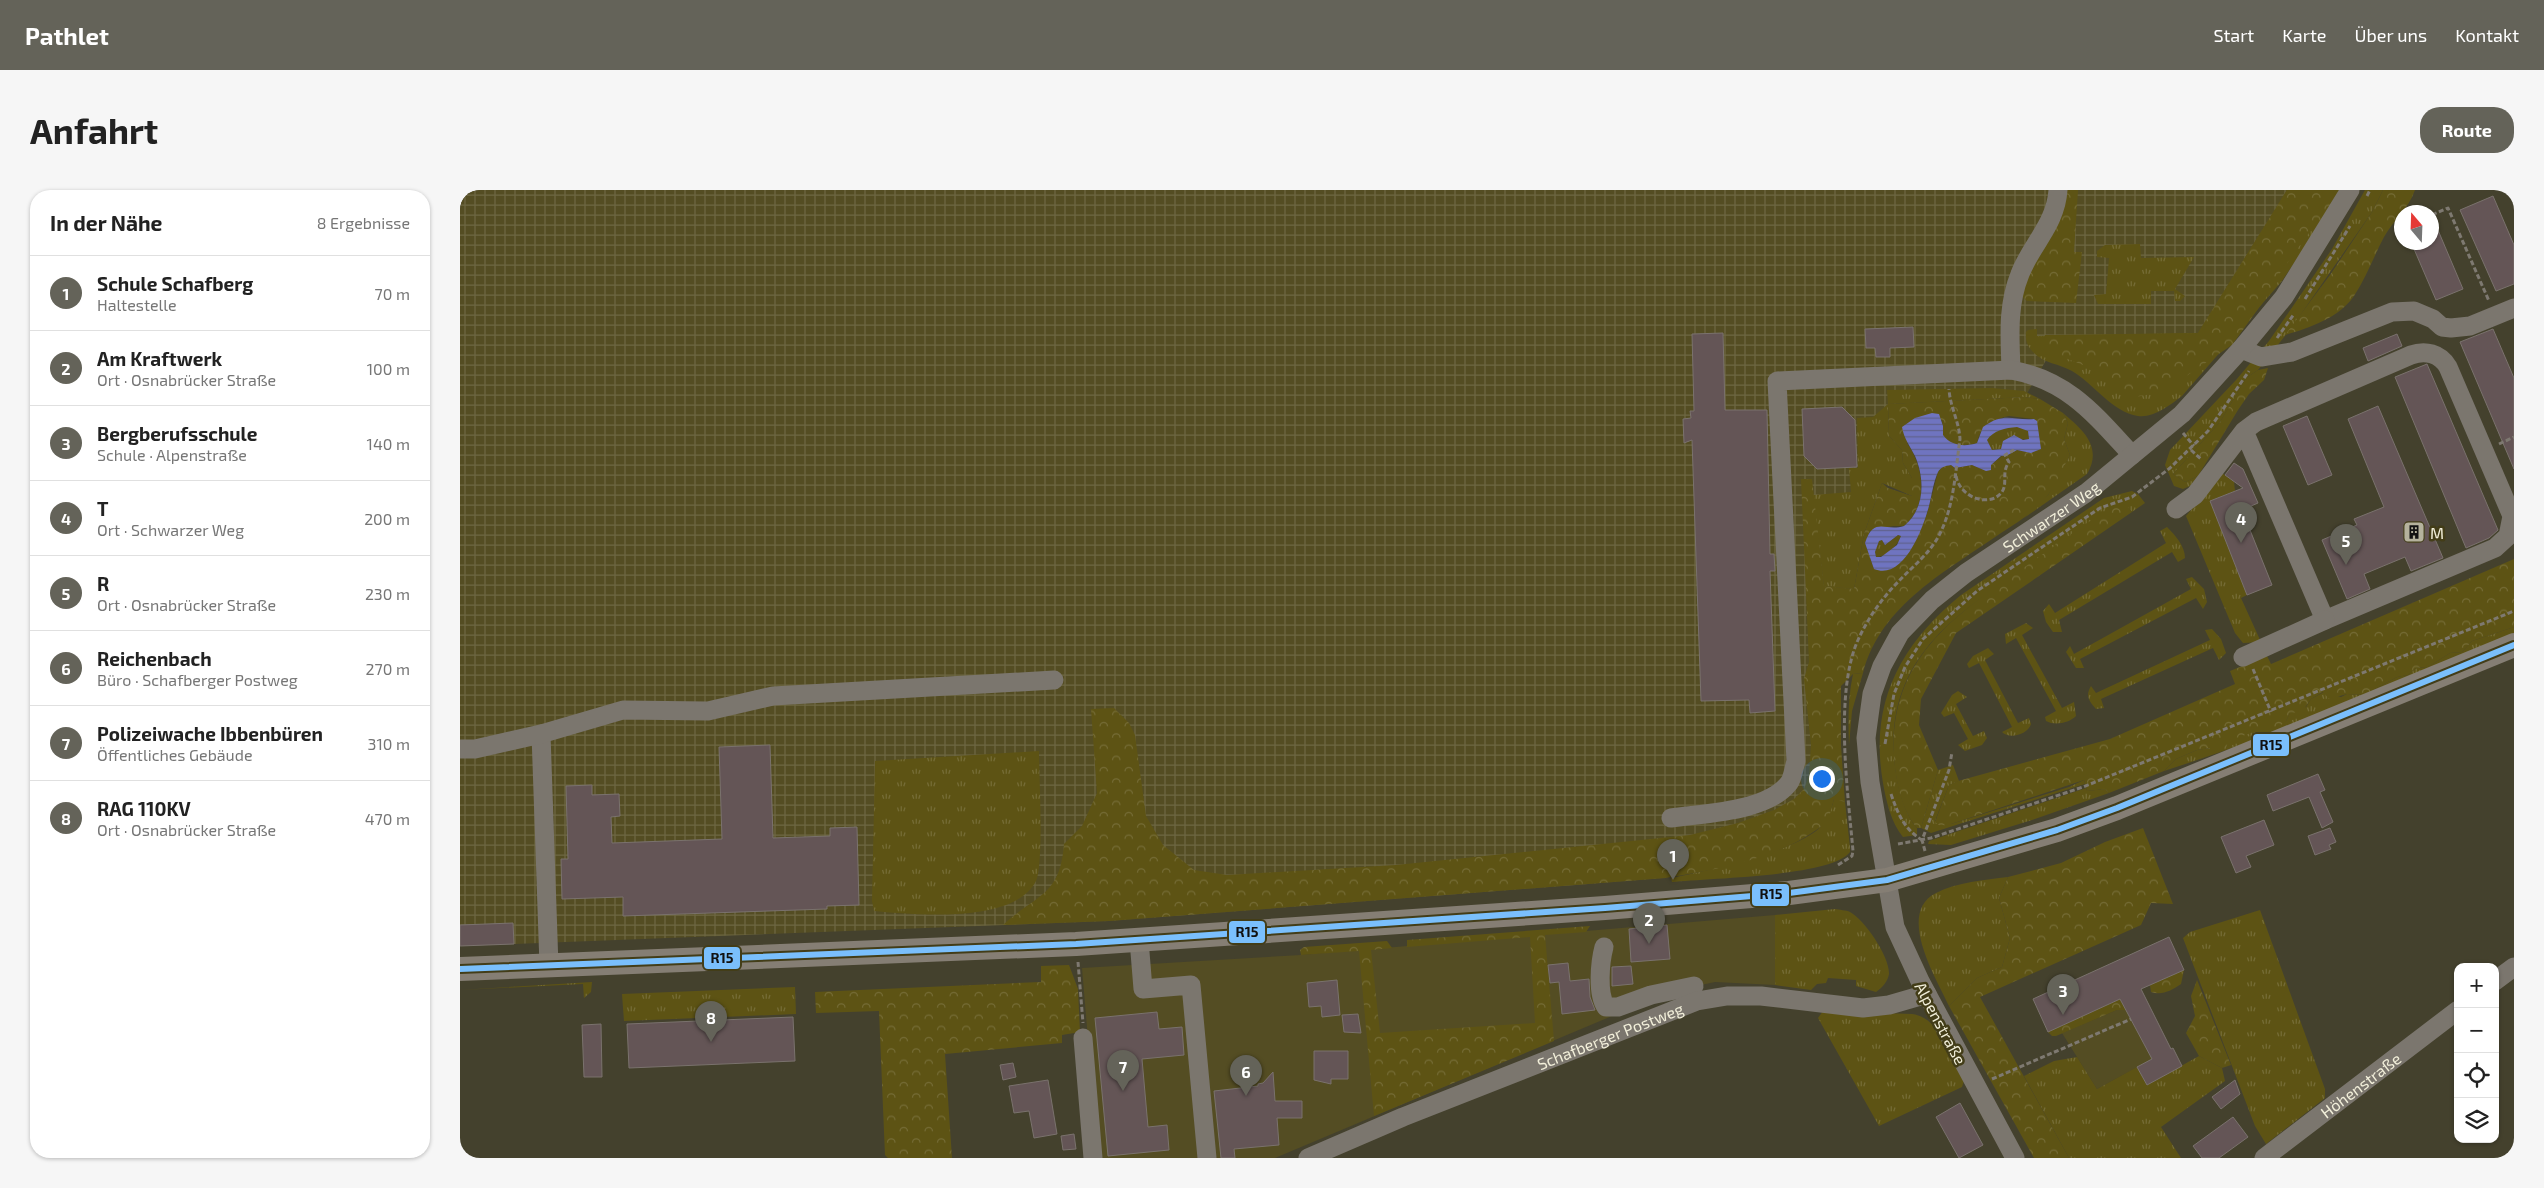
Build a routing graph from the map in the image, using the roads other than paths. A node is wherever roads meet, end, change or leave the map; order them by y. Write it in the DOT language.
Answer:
graph roads {
  1 [pos="2058,190"];
  2 [pos="2358,194"];
  3 [pos="2514,308"];
  4 [pos="2442,327"];
  5 [pos="2241,349"];
  6 [pos="2433,354"];
  7 [pos="2011,370"];
  8 [pos="2244,431"];
  9 [pos="2132,456"];
  10 [pos="2176,509"];
  11 [pos="2511,535"];
  12 [pos="2325,620"];
  13 [pos="2514,645"];
  14 [pos="2243,657"];
  15 [pos="1054,680"];
  16 [pos="541,734"];
  17 [pos="460,749"];
  18 [pos="1671,818"];
  19 [pos="1887,880"];
  20 [pos="1139,940"];
  21 [pos="1604,947"];
  22 [pos="549,966"];
  23 [pos="2514,967"];
  24 [pos="460,970"];
  25 [pos="2499,979"];
  26 [pos="1694,986"];
  27 [pos="1927,994"];
  28 [pos="2454,1013"];
  29 [pos="1083,1038"];
  30 [pos="1093,1158"];
  31 [pos="1207,1158"];
  32 [pos="1308,1158"];
  33 [pos="2015,1158"];
  34 [pos="2264,1158"];
  1 -- 7 [label="street"];
  2 -- 5 [label="street, Schwarzer Weg"];
  3 -- 4 [label="street"];
  4 -- 5 [label="street"];
  4 -- 6 [label="street"];
  5 -- 9 [label="street, Schwarzer Weg"];
  6 -- 8 [label="street"];
  6 -- 11 [label="street"];
  7 -- 9 [label="street"];
  7 -- 18 [label="street"];
  8 -- 10 [label="street"];
  8 -- 12 [label="street"];
  9 -- 19 [label="street, Schwarzer Weg"];
  11 -- 12 [label="street"];
  12 -- 14 [label="street"];
  13 -- 19 [label="main road"];
  15 -- 16 [label="street"];
  16 -- 17 [label="street"];
  16 -- 22 [label="street"];
  19 -- 20 [label="main road"];
  19 -- 27 [label="street, Alpenstraße"];
  20 -- 22 [label="main road"];
  20 -- 31 [label="street"];
  21 -- 26 [label="street"];
  22 -- 24 [label="main road"];
  23 -- 25 [label="street"];
  27 -- 32 [label="street, Schafberger Postweg"];
  27 -- 33 [label="street, Alpenstraße"];
  28 -- 34 [label="street, Höhenstraße"];
  29 -- 30 [label="street"];
}
